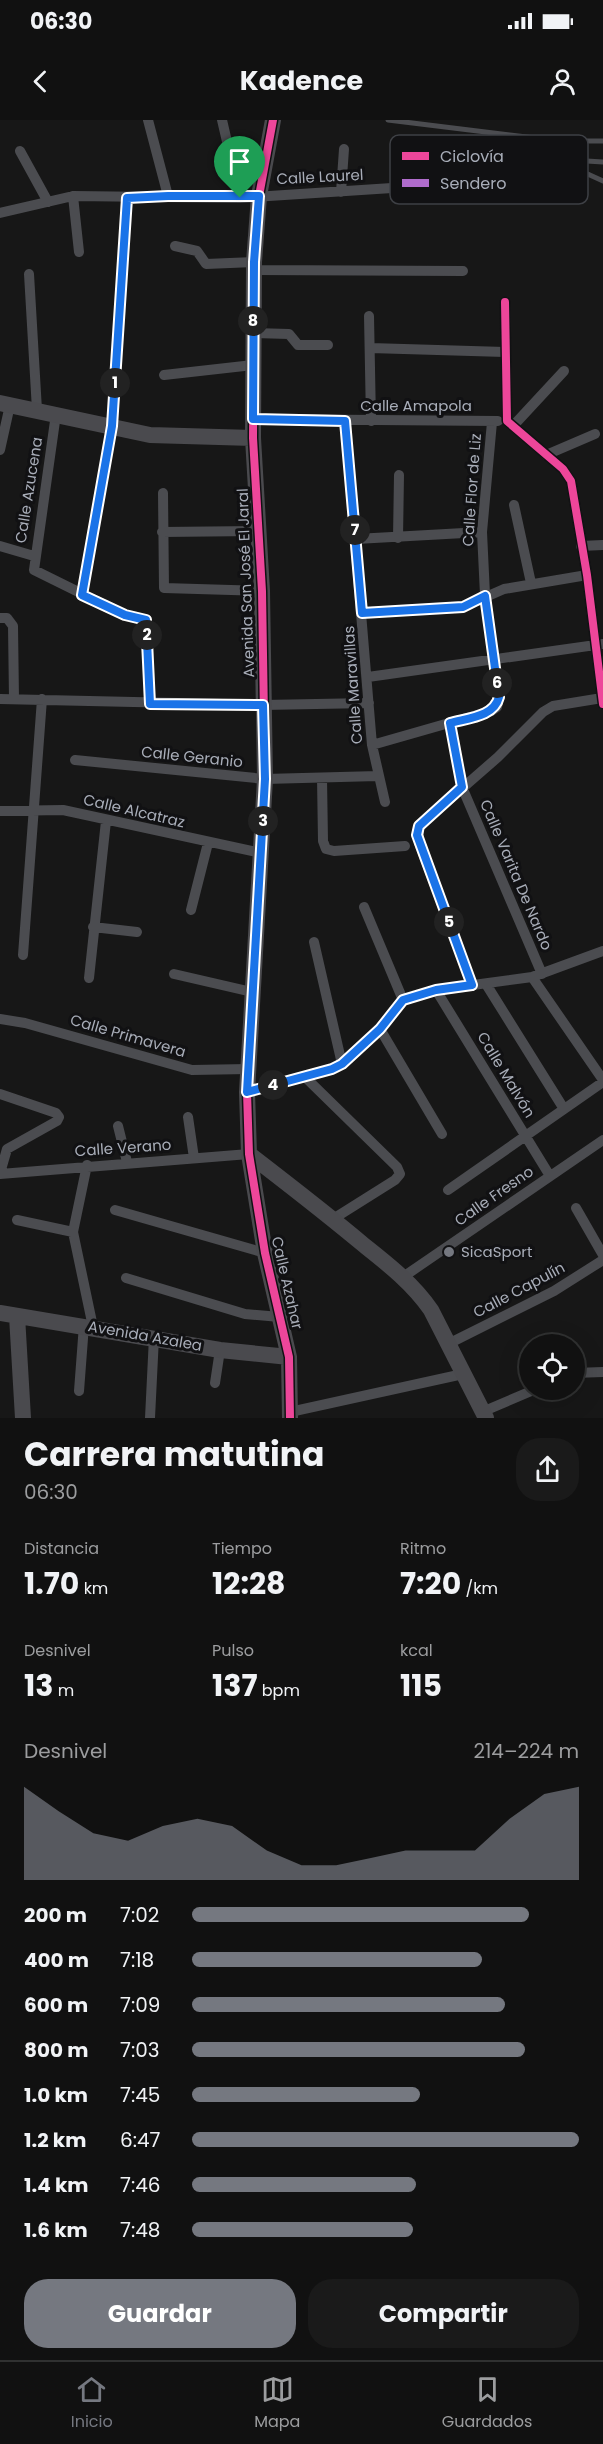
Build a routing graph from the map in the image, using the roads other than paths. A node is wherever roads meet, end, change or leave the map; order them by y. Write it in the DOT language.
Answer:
graph roads {
  1 [pos="148,120"];
  2 [pos="222,120"];
  3 [pos="273,120"];
  4 [pos="388,120"];
  5 [pos="513,135"];
  6 [pos="344,149"];
  7 [pos="20,151"];
  8 [pos="588,161"];
  9 [pos="603,162"];
  10 [pos="588,174"];
  11 [pos="603,181"];
  12 [pos="390,188"];
  13 [pos="341,192"];
  14 [pos="73,196"];
  15 [pos="168,196"];
  16 [pos="259,196"];
  17 [pos="127,198"];
  18 [pos="240,198"];
  19 [pos="48,202"];
  20 [pos="0,213"];
  21 [pos="175,246"];
  22 [pos="79,252"];
  23 [pos="254,266"];
  24 [pos="463,271"];
  25 [pos="29,274"];
  26 [pos="505,302"];
  27 [pos="369,316"];
  28 [pos="253,333"];
  29 [pos="328,345"];
  30 [pos="370,348"];
  31 [pos="504,352"];
  32 [pos="253,365"];
  33 [pos="564,371"];
  34 [pos="164,375"];
  35 [pos="5,404"];
  36 [pos="37,410"];
  37 [pos="56,414"];
  38 [pos="253,419"];
  39 [pos="345,421"];
  40 [pos="371,422"];
  41 [pos="492,422"];
  42 [pos="510,423"];
  43 [pos="112,426"];
  44 [pos="595,434"];
  45 [pos="254,438"];
  46 [pos="0,450"];
  47 [pos="546,455"];
  48 [pos="399,475"];
  49 [pos="163,493"];
  50 [pos="514,505"];
  51 [pos="258,531"];
  52 [pos="162,532"];
  53 [pos="482,532"];
  54 [pos="398,538"];
  55 [pos="356,539"];
  56 [pos="603,545"];
  57 [pos="0,546"];
  58 [pos="581,546"];
  59 [pos="34,556"];
  60 [pos="587,575"];
  61 [pos="531,583"];
  62 [pos="262,591"];
  63 [pos="82,595"];
  64 [pos="485,596"];
  65 [pos="362,613"];
  66 [pos="0,618"];
  67 [pos="600,645"];
  68 [pos="494,659"];
  69 [pos="368,677"];
  70 [pos="0,699"];
  71 [pos="14,699"];
  72 [pos="42,699"];
  73 [pos="602,701"];
  74 [pos="369,703"];
  75 [pos="150,704"];
  76 [pos="263,705"];
  77 [pos="450,723"];
  78 [pos="372,745"];
  79 [pos="75,760"];
  80 [pos="378,776"];
  81 [pos="322,778"];
  82 [pos="265,779"];
  83 [pos="462,787"];
  84 [pos="385,802"];
  85 [pos="0,811"];
  86 [pos="35,812"];
  87 [pos="106,821"];
  88 [pos="208,843"];
  89 [pos="405,846"];
  90 [pos="261,853"];
  91 [pos="363,907"];
  92 [pos="191,910"];
  93 [pos="93,927"];
  94 [pos="137,932"];
  95 [pos="314,942"];
  96 [pos="603,951"];
  97 [pos="23,955"];
  98 [pos="174,974"];
  99 [pos="537,976"];
  100 [pos="89,978"];
  101 [pos="486,984"];
  102 [pos="472,985"];
  103 [pos="436,990"];
  104 [pos="252,992"];
  105 [pos="403,1000"];
  106 [pos="0,1019"];
  107 [pos="380,1029"];
  108 [pos="342,1064"];
  109 [pos="248,1069"];
  110 [pos="305,1077"];
  111 [pos="603,1081"];
  112 [pos="247,1092"];
  113 [pos="0,1094"];
  114 [pos="564,1109"];
  115 [pos="188,1117"];
  116 [pos="118,1126"];
  117 [pos="442,1134"];
  118 [pos="525,1135"];
  119 [pos="603,1140"];
  120 [pos="3,1148"];
  121 [pos="249,1155"];
  122 [pos="194,1158"];
  123 [pos="128,1162"];
  124 [pos="87,1165"];
  125 [pos="0,1174"];
  126 [pos="550,1176"];
  127 [pos="448,1190"];
  128 [pos="576,1208"];
  129 [pos="115,1210"];
  130 [pos="333,1219"];
  131 [pos="17,1220"];
  132 [pos="73,1232"];
  133 [pos="265,1253"];
  134 [pos="603,1255"];
  135 [pos="603,1260"];
  136 [pos="403,1277"];
  137 [pos="126,1278"];
  138 [pos="0,1313"];
  139 [pos="17,1316"];
  140 [pos="280,1317"];
  141 [pos="89,1326"];
  142 [pos="154,1337"];
  143 [pos="448,1344"];
  144 [pos="219,1350"];
  145 [pos="289,1357"];
  146 [pos="603,1372"];
  147 [pos="585,1373"];
  148 [pos="462,1374"];
  149 [pos="216,1383"];
  150 [pos="79,1391"];
  151 [pos="519,1398"];
  152 [pos="290,1415"];
  153 [pos="484,1415"];
  154 [pos="23,1418"];
  155 [pos="150,1418"];
  1 -- 15 [label="street"];
  2 -- 18 [label="street"];
  3 -- 16 [label="street, Avenida San José El Jaral"];
  4 -- 5 [label="lane"];
  6 -- 13 [label="street"];
  7 -- 19 [label="street"];
  8 -- 9 [label="lane"];
  10 -- 11 [label="lane"];
  12 -- 13 [label="street, Calle Laurel"];
  13 -- 16 [label="street, Calle Laurel"];
  14 -- 17 [label="street, Calle Laurel"];
  14 -- 19 [label="street, Calle Laurel"];
  14 -- 22 [label="street"];
  15 -- 17 [label="street, Calle Laurel"];
  15 -- 18 [label="street, Calle Laurel"];
  16 -- 18 [label="street, Calle Laurel"];
  16 -- 23 [label="street, Avenida San José El Jaral"];
  17 -- 43 [label="street"];
  19 -- 20 [label="street, Calle Laurel"];
  21 -- 23 [label="street"];
  23 -- 24 [label="street"];
  23 -- 28 [label="street, Avenida San José El Jaral"];
  25 -- 36 [label="street"];
  26 -- 31 [label="street"];
  27 -- 30 [label="street"];
  28 -- 29 [label="street"];
  28 -- 32 [label="street, Avenida San José El Jaral"];
  30 -- 31 [label="street"];
  30 -- 40 [label="street"];
  31 -- 42 [label="street"];
  32 -- 34 [label="street"];
  32 -- 38 [label="street, Avenida San José El Jaral"];
  33 -- 42 [label="street"];
  35 -- 36 [label="street"];
  35 -- 46 [label="street"];
  36 -- 37 [label="street"];
  37 -- 43 [label="street"];
  37 -- 59 [label="street, Calle Azucena"];
  38 -- 39 [label="street, Calle Amapola"];
  38 -- 45 [label="street, Avenida San José El Jaral"];
  39 -- 40 [label="street, Calle Amapola"];
  39 -- 55 [label="street, Calle Maravillas"];
  40 -- 41 [label="street, Calle Amapola"];
  41 -- 42 [label="street, Calle Amapola"];
  41 -- 53 [label="street, Calle Flor de Liz"];
  42 -- 47 [label="street"];
  43 -- 45 [label="street"];
  43 -- 63 [label="street"];
  44 -- 47 [label="street"];
  45 -- 51 [label="street, Avenida San José El Jaral"];
  47 -- 58 [label="street"];
  48 -- 54 [label="street"];
  49 -- 52 [label="street"];
  50 -- 61 [label="street"];
  51 -- 52 [label="street"];
  51 -- 62 [label="street, Avenida San José El Jaral"];
  52 -- 62 [label="street"];
  53 -- 54 [label="street"];
  53 -- 64 [label="street, Calle Flor de Liz"];
  54 -- 55 [label="street"];
  55 -- 65 [label="street, Calle Maravillas"];
  56 -- 58 [label="street"];
  57 -- 59 [label="street"];
  58 -- 60 [label="street"];
  59 -- 63 [label="street, Calle Azucena"];
  60 -- 61 [label="street"];
  60 -- 67 [label="street"];
  61 -- 64 [label="street"];
  62 -- 76 [label="street, Avenida San José El Jaral"];
  63 -- 75 [label="street"];
  64 -- 65 [label="street"];
  64 -- 68 [label="street, Calle Flor de Liz"];
  65 -- 69 [label="street, Calle Maravillas"];
  66 -- 71 [label="street"];
  67 -- 68 [label="street"];
  67 -- 73 [label="street"];
  68 -- 69 [label="street"];
  68 -- 77 [label="street, Calle Flor de Liz"];
  69 -- 74 [label="street, Calle Maravillas"];
  70 -- 71 [label="street"];
  71 -- 72 [label="street"];
  72 -- 75 [label="street"];
  72 -- 86 [label="street"];
  73 -- 83 [label="street"];
  74 -- 76 [label="street"];
  74 -- 78 [label="street, Calle Maravillas"];
  75 -- 76 [label="street"];
  76 -- 82 [label="street, Avenida San José El Jaral"];
  77 -- 78 [label="street"];
  77 -- 83 [label="street, Calle Varita De Nardo"];
  78 -- 80 [label="street, Calle Maravillas"];
  79 -- 82 [label="street, Calle Geranio"];
  80 -- 81 [label="street, Calle Geranio"];
  80 -- 84 [label="street, Calle Maravillas"];
  81 -- 82 [label="street, Calle Geranio"];
  81 -- 89 [label="street"];
  82 -- 90 [label="street, Avenida San José El Jaral"];
  83 -- 99 [label="street, Calle Varita De Nardo"];
  83 -- 102 [label="street"];
  85 -- 86 [label="street, Calle Alcatraz"];
  86 -- 87 [label="street, Calle Alcatraz"];
  86 -- 97 [label="street"];
  87 -- 88 [label="street, Calle Alcatraz"];
  87 -- 93 [label="street"];
  88 -- 90 [label="street, Calle Alcatraz"];
  88 -- 92 [label="street"];
  90 -- 104 [label="street, Avenida San José El Jaral"];
  91 -- 105 [label="street"];
  93 -- 94 [label="street"];
  93 -- 100 [label="street"];
  95 -- 108 [label="street"];
  96 -- 99 [label="street"];
  98 -- 104 [label="street"];
  99 -- 101 [label="street"];
  99 -- 111 [label="street"];
  101 -- 102 [label="street"];
  101 -- 114 [label="street"];
  102 -- 103 [label="street"];
  103 -- 105 [label="street"];
  103 -- 118 [label="street, Calle Malvón"];
  104 -- 109 [label="street, Avenida San José El Jaral"];
  105 -- 107 [label="street"];
  106 -- 109 [label="street, Calle Primavera"];
  107 -- 108 [label="street"];
  107 -- 117 [label="street"];
  108 -- 110 [label="street"];
  109 -- 112 [label="street, Avenida San José El Jaral"];
  110 -- 112 [label="street"];
  110 -- 130 [label="street"];
  111 -- 114 [label="street"];
  112 -- 121 [label="street, Avenida San José El Jaral"];
  113 -- 120 [label="street"];
  114 -- 118 [label="street"];
  115 -- 122 [label="street"];
  116 -- 123 [label="street"];
  118 -- 126 [label="street, Calle Malvón"];
  118 -- 127 [label="street"];
  119 -- 126 [label="street, Calle Fresno"];
  120 -- 125 [label="street"];
  121 -- 122 [label="street, Calle Verano"];
  121 -- 130 [label="street"];
  121 -- 133 [label="street, Calle Azahar"];
  122 -- 123 [label="street, Calle Verano"];
  123 -- 124 [label="street, Calle Verano"];
  124 -- 125 [label="street, Calle Verano"];
  124 -- 132 [label="street"];
  126 -- 136 [label="street, Calle Fresno"];
  128 -- 134 [label="street"];
  129 -- 133 [label="street"];
  130 -- 136 [label="street"];
  131 -- 132 [label="street"];
  132 -- 141 [label="street"];
  133 -- 140 [label="street, Calle Azahar"];
  135 -- 143 [label="street, Calle Capulín"];
  136 -- 143 [label="street"];
  137 -- 140 [label="street"];
  138 -- 139 [label="street, Avenida Azalea"];
  139 -- 141 [label="street, Avenida Azalea"];
  139 -- 154 [label="street"];
  140 -- 145 [label="street, Calle Azahar"];
  141 -- 142 [label="street, Avenida Azalea"];
  141 -- 150 [label="street"];
  142 -- 144 [label="street, Avenida Azalea"];
  142 -- 155 [label="street"];
  143 -- 148 [label="street"];
  144 -- 145 [label="street, Avenida Azalea"];
  144 -- 149 [label="street"];
  145 -- 152 [label="street, Calle Azahar"];
  146 -- 147 [label="street"];
  148 -- 152 [label="street"];
  148 -- 153 [label="street"];
  151 -- 153 [label="street"];
}
